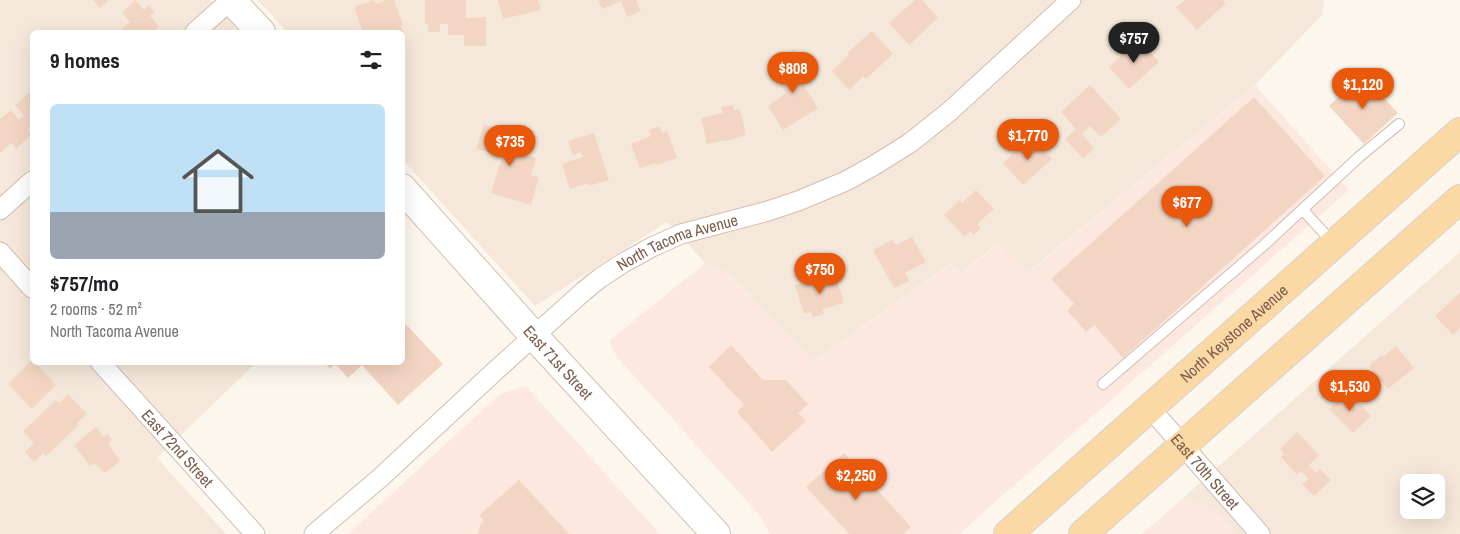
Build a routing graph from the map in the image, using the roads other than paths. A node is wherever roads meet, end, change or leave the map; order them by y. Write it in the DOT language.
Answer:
graph roads {
  1 [pos="231,0"];
  2 [pos="1071,0"];
  3 [pos="197,30"];
  4 [pos="259,30"];
  5 [pos="1399,124"];
  6 [pos="1460,132"];
  7 [pos="30,183"];
  8 [pos="405,191"];
  9 [pos="1460,199"];
  10 [pos="0,210"];
  11 [pos="1303,210"];
  12 [pos="1334,244"];
  13 [pos="0,252"];
  14 [pos="30,286"];
  15 [pos="534,336"];
  16 [pos="103,365"];
  17 [pos="1103,384"];
  18 [pos="1150,408"];
  19 [pos="1183,446"];
  20 [pos="255,534"];
  21 [pos="314,534"];
  22 [pos="716,534"];
  23 [pos="1008,534"];
  24 [pos="1083,534"];
  25 [pos="1260,534"];
  1 -- 3 [label="street"];
  1 -- 4 [label="main road"];
  2 -- 15 [label="street, North Tacoma Avenue"];
  5 -- 11 [label="lane"];
  6 -- 12 [label="main road, North Keystone Avenue"];
  7 -- 10 [label="street"];
  8 -- 15 [label="main road, East 71st Street"];
  9 -- 19 [label="main road"];
  11 -- 12 [label="lane"];
  11 -- 17 [label="lane"];
  12 -- 18 [label="main road, North Keystone Avenue"];
  13 -- 14 [label="street"];
  15 -- 21 [label="street, North Tacoma Avenue"];
  15 -- 22 [label="main road, East 71st Street"];
  16 -- 20 [label="street, East 72nd Street"];
  18 -- 19 [label="street, East 70th Street"];
  18 -- 23 [label="main road, North Keystone Avenue"];
  19 -- 24 [label="main road"];
  19 -- 25 [label="street, East 70th Street"];
}
